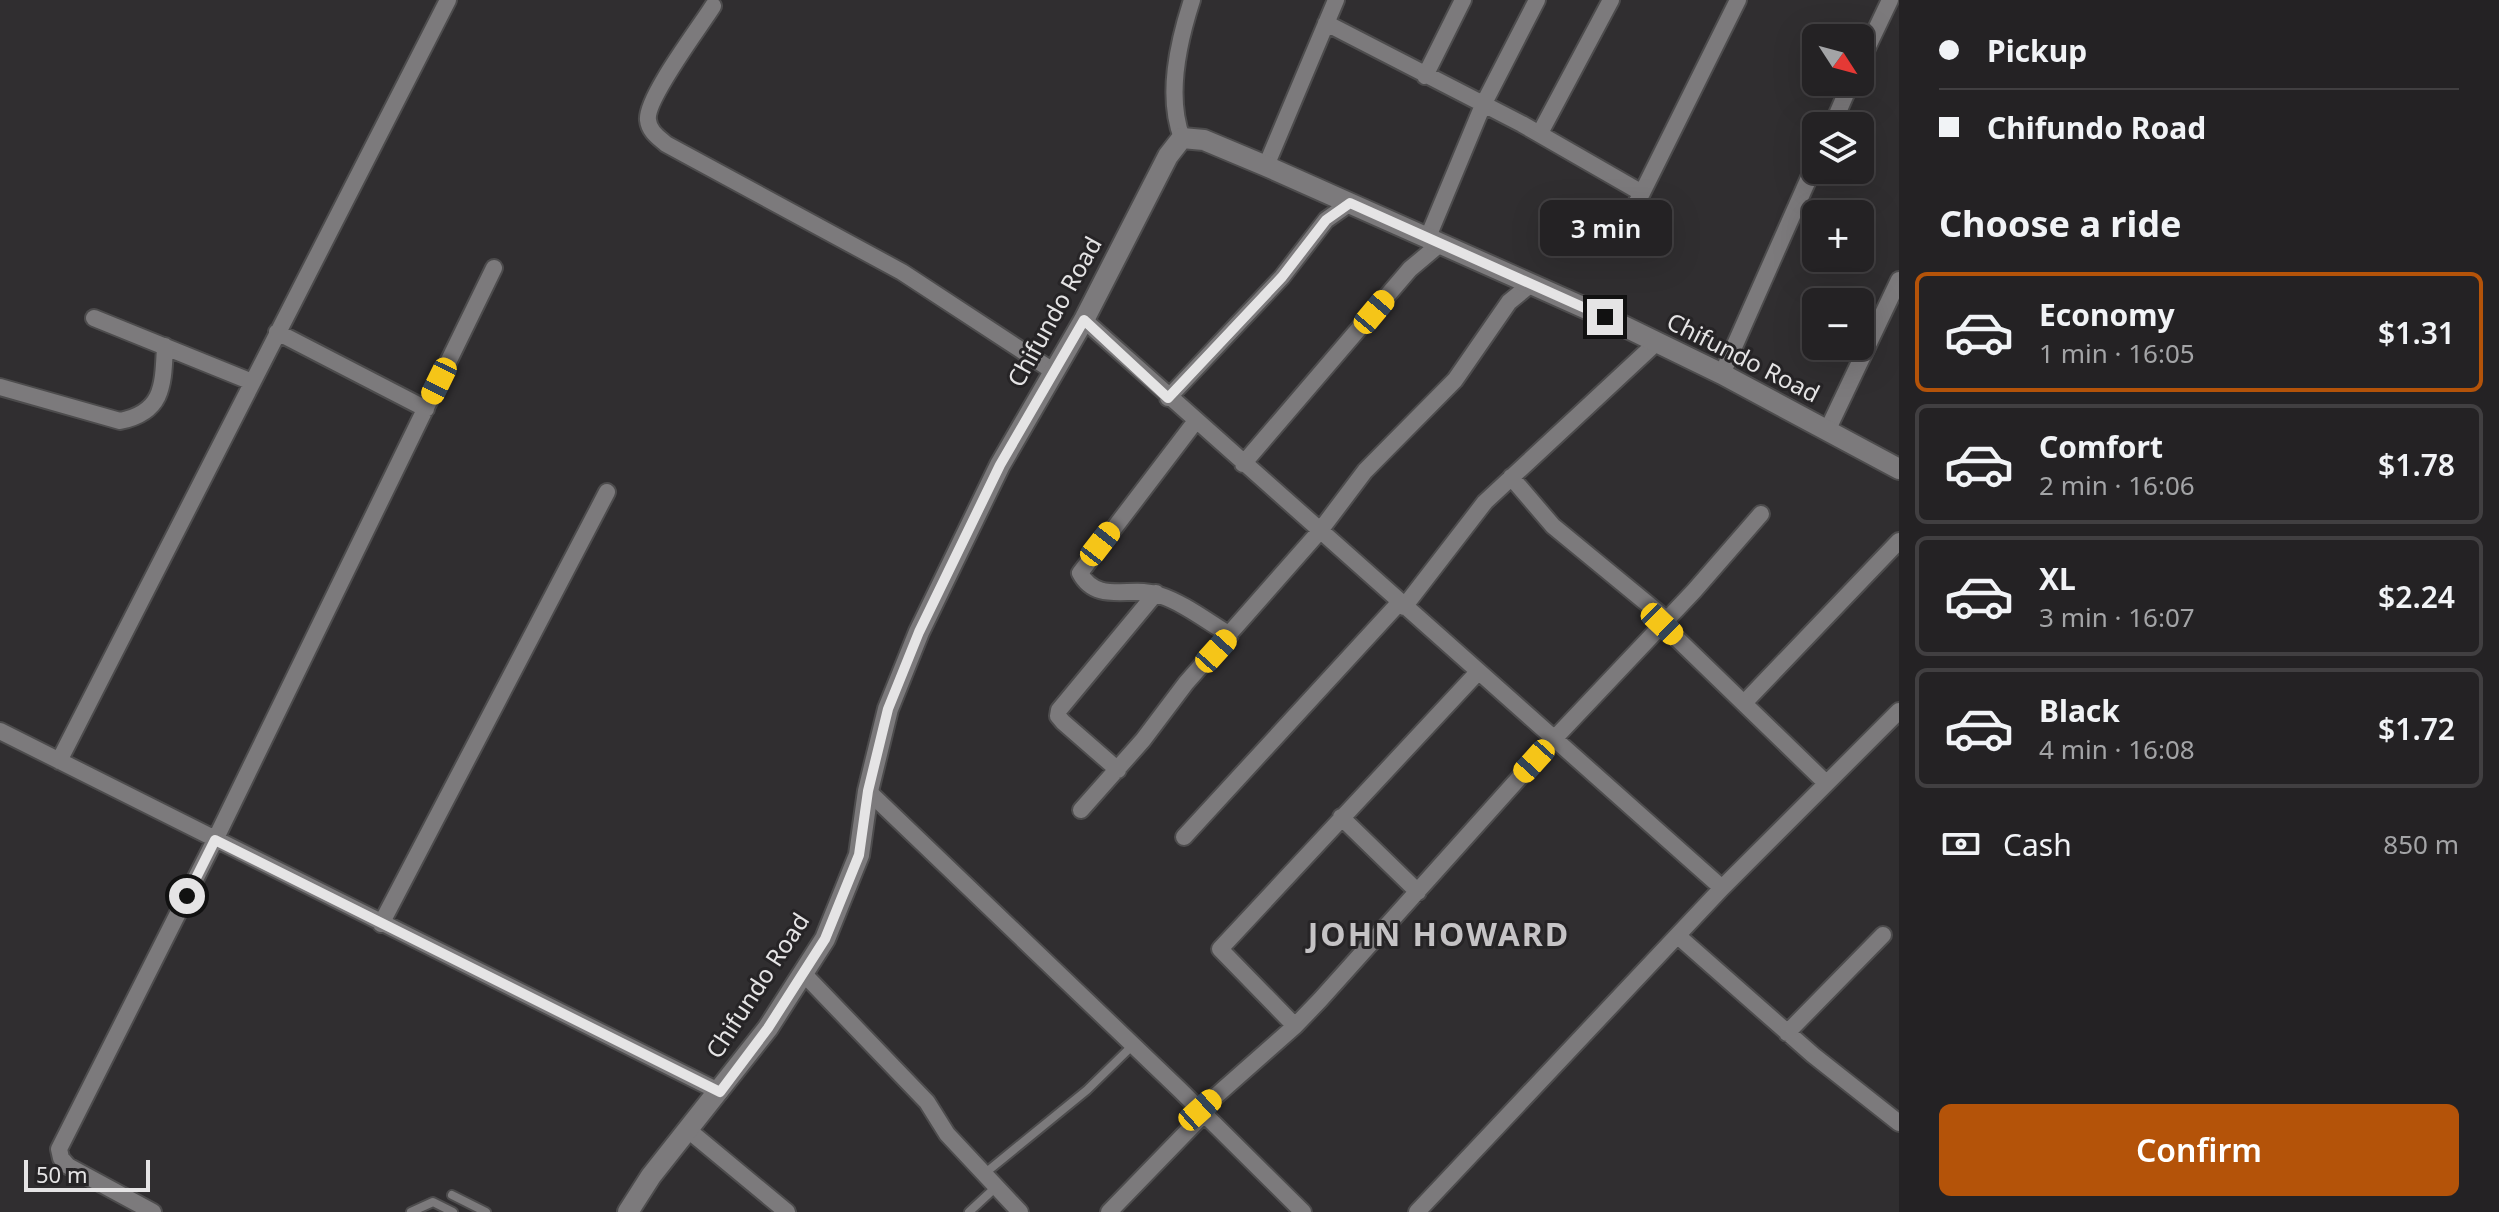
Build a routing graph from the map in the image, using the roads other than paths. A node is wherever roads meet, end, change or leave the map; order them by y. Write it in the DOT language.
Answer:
graph roads {
  1 [pos="448,0"];
  2 [pos="1336,0"];
  3 [pos="1463,0"];
  4 [pos="1537,0"];
  5 [pos="1611,0"];
  6 [pos="1738,0"];
  7 [pos="1890,0"];
  8 [pos="1189,3"];
  9 [pos="713,6"];
  10 [pos="1326,23"];
  11 [pos="1874,34"];
  12 [pos="1425,76"];
  13 [pos="1483,105"];
  14 [pos="1540,133"];
  15 [pos="1182,138"];
  16 [pos="1266,166"];
  17 [pos="1806,184"];
  18 [pos="1642,193"];
  19 [pos="1350,203"];
  20 [pos="1434,240"];
  21 [pos="1612,245"];
  22 [pos="494,268"];
  23 [pos="1899,280"];
  24 [pos="1531,284"];
  25 [pos="1892,308"];
  26 [pos="94,318"];
  27 [pos="1084,320"];
  28 [pos="277,332"];
  29 [pos="1657,342"];
  30 [pos="165,346"];
  31 [pos="1053,371"];
  32 [pos="1722,374"];
  33 [pos="252,382"];
  34 [pos="0,387"];
  35 [pos="1168,398"];
  36 [pos="426,409"];
  37 [pos="1195,422"];
  38 [pos="1827,431"];
  39 [pos="1243,464"];
  40 [pos="1899,469"];
  41 [pos="1511,477"];
  42 [pos="607,492"];
  43 [pos="1761,514"];
  44 [pos="1319,532"];
  45 [pos="1899,541"];
  46 [pos="1156,593"];
  47 [pos="1401,605"];
  48 [pos="1664,622"];
  49 [pos="1230,635"];
  50 [pos="1478,672"];
  51 [pos="1744,703"];
  52 [pos="1899,711"];
  53 [pos="0,731"];
  54 [pos="1554,739"];
  55 [pos="59,761"];
  56 [pos="1118,770"];
  57 [pos="1826,783"];
  58 [pos="868,791"];
  59 [pos="1081,810"];
  60 [pos="1341,817"];
  61 [pos="1184,837"];
  62 [pos="215,840"];
  63 [pos="1722,888"];
  64 [pos="1418,892"];
  65 [pos="381,924"];
  66 [pos="1883,935"];
  67 [pos="1678,936"];
  68 [pos="803,973"];
  69 [pos="1295,1026"];
  70 [pos="1787,1033"];
  71 [pos="1133,1045"];
  72 [pos="720,1092"];
  73 [pos="1202,1112"];
  74 [pos="1899,1123"];
  75 [pos="687,1129"];
  76 [pos="990,1181"];
  77 [pos="452,1195"];
  78 [pos="153,1212"];
  79 [pos="411,1212"];
  80 [pos="453,1212"];
  81 [pos="486,1212"];
  82 [pos="628,1212"];
  83 [pos="787,1212"];
  84 [pos="969,1212"];
  85 [pos="1020,1212"];
  86 [pos="1109,1212"];
  87 [pos="1303,1212"];
  88 [pos="1417,1212"];
  1 -- 28 [label="street"];
  2 -- 10 [label="street"];
  3 -- 12 [label="street"];
  4 -- 13 [label="street"];
  5 -- 14 [label="street"];
  6 -- 18 [label="street"];
  7 -- 11 [label="street"];
  8 -- 15 [label="street"];
  9 -- 31 [label="street"];
  10 -- 12 [label="street"];
  10 -- 16 [label="street"];
  12 -- 13 [label="street"];
  13 -- 14 [label="street"];
  13 -- 20 [label="street"];
  14 -- 18 [label="street"];
  15 -- 16 [label="street, Chifundo Road"];
  15 -- 27 [label="street, Chifundo Road"];
  16 -- 19 [label="street, Chifundo Road"];
  17 -- 32 [label="street"];
  18 -- 21 [label="street"];
  19 -- 20 [label="street, Chifundo Road"];
  19 -- 35 [label="street"];
  20 -- 24 [label="street, Chifundo Road"];
  20 -- 39 [label="street"];
  22 -- 36 [label="street"];
  23 -- 25 [label="street"];
  24 -- 29 [label="street, Chifundo Road"];
  24 -- 44 [label="street"];
  25 -- 38 [label="street"];
  26 -- 30 [label="street"];
  27 -- 31 [label="street, Chifundo Road"];
  27 -- 35 [label="street"];
  28 -- 33 [label="street"];
  28 -- 36 [label="street"];
  29 -- 32 [label="street, Chifundo Road"];
  29 -- 41 [label="street"];
  30 -- 33 [label="street"];
  30 -- 34 [label="street"];
  31 -- 58 [label="street, Chifundo Road"];
  32 -- 38 [label="street, Chifundo Road"];
  33 -- 55 [label="street"];
  35 -- 37 [label="street"];
  36 -- 62 [label="street"];
  37 -- 39 [label="street"];
  37 -- 46 [label="street"];
  38 -- 40 [label="street, Chifundo Road"];
  39 -- 44 [label="street"];
  41 -- 47 [label="street"];
  41 -- 48 [label="street"];
  42 -- 65 [label="street"];
  43 -- 48 [label="street"];
  44 -- 47 [label="street"];
  44 -- 49 [label="street"];
  45 -- 51 [label="street"];
  46 -- 49 [label="street"];
  46 -- 56 [label="street"];
  47 -- 50 [label="street"];
  47 -- 61 [label="street"];
  48 -- 51 [label="street"];
  48 -- 54 [label="street"];
  49 -- 56 [label="street"];
  50 -- 54 [label="street"];
  50 -- 60 [label="street"];
  51 -- 57 [label="street"];
  52 -- 57 [label="street"];
  53 -- 55 [label="street"];
  54 -- 63 [label="street"];
  54 -- 64 [label="street"];
  55 -- 62 [label="street"];
  56 -- 59 [label="street"];
  57 -- 63 [label="street"];
  58 -- 68 [label="street, Chifundo Road"];
  58 -- 71 [label="street"];
  60 -- 64 [label="street"];
  60 -- 69 [label="street"];
  62 -- 65 [label="street"];
  62 -- 78 [label="street"];
  63 -- 67 [label="street"];
  64 -- 69 [label="street"];
  65 -- 72 [label="street"];
  66 -- 70 [label="street"];
  67 -- 70 [label="street"];
  67 -- 88 [label="street"];
  68 -- 72 [label="street, Chifundo Road"];
  68 -- 76 [label="street"];
  69 -- 73 [label="street"];
  70 -- 74 [label="street"];
  71 -- 73 [label="street"];
  71 -- 76 [label="lane"];
  72 -- 75 [label="street, Chifundo Road"];
  73 -- 86 [label="street"];
  73 -- 87 [label="street"];
  75 -- 82 [label="street, Chifundo Road"];
  75 -- 83 [label="street"];
  76 -- 84 [label="lane"];
  76 -- 85 [label="street"];
  77 -- 81 [label="lane"];
  79 -- 80 [label="lane"];
}
